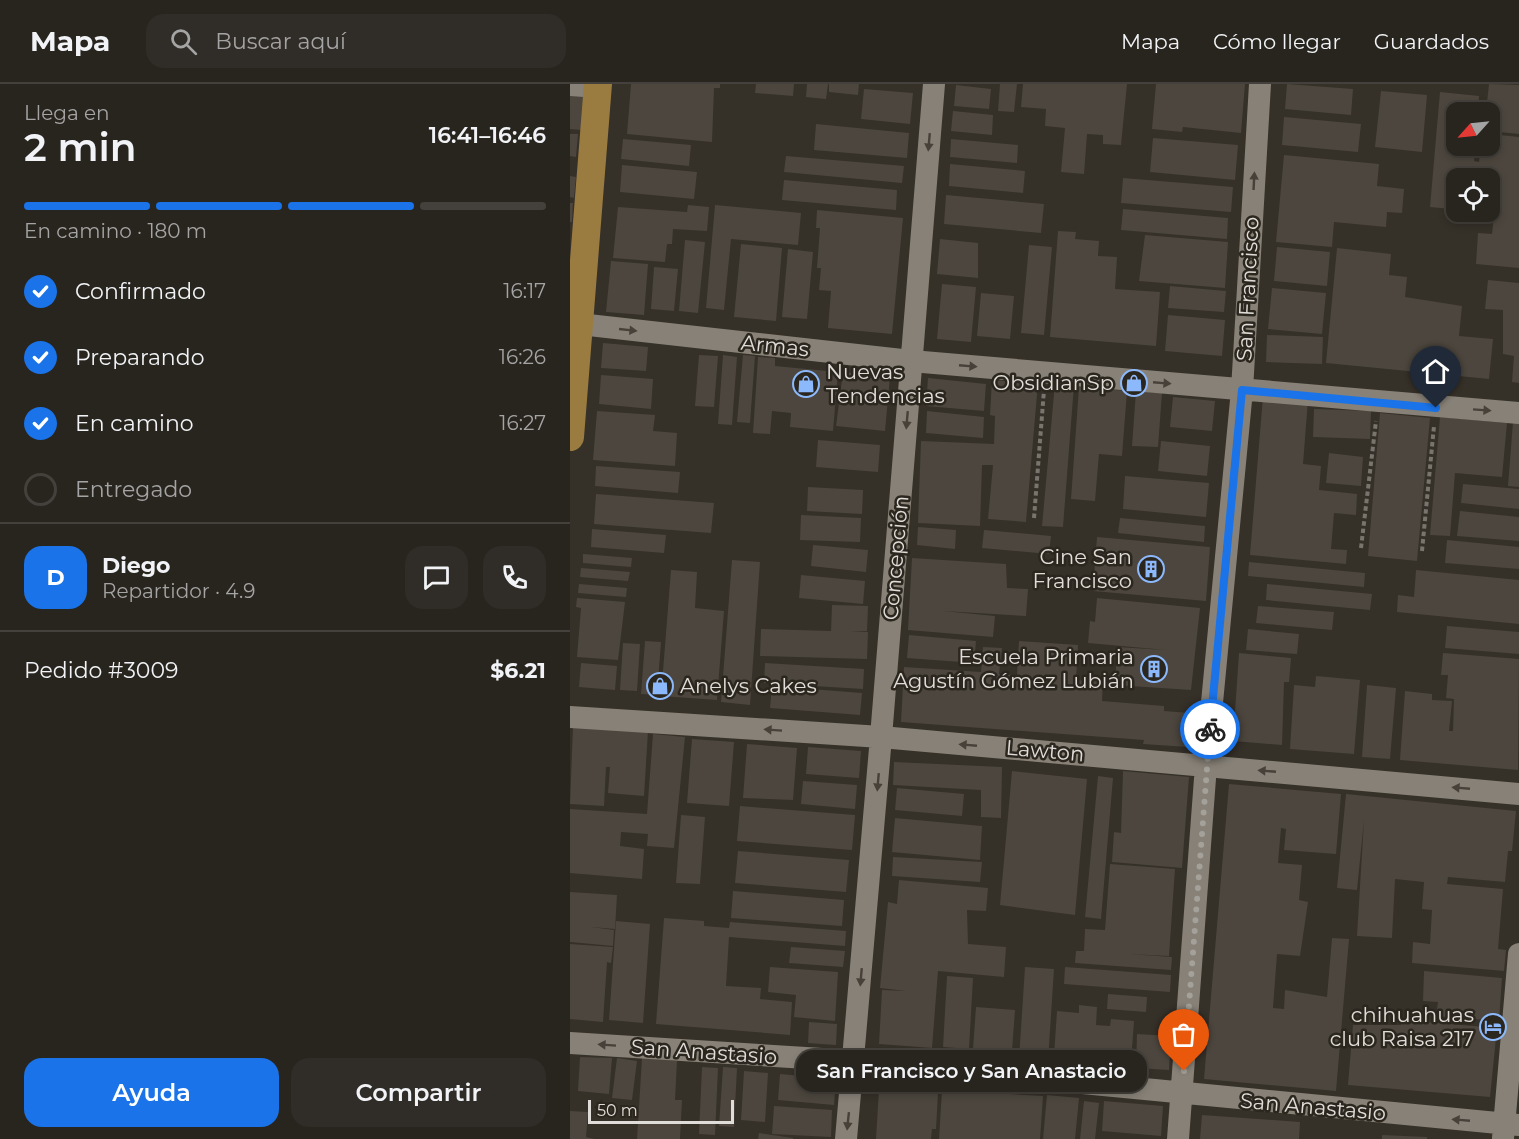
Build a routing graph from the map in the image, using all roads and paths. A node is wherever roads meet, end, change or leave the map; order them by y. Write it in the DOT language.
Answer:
graph roads {
  1 [pos="934,84"];
  2 [pos="1260,84"];
  3 [pos="589,85"];
  4 [pos="575,324"];
  5 [pos="911,361"];
  6 [pos="1046,373"];
  7 [pos="1242,390"];
  8 [pos="1378,402"];
  9 [pos="1436,408"];
  10 [pos="1519,413"];
  11 [pos="570,437"];
  12 [pos="1034,518"];
  13 [pos="1361,548"];
  14 [pos="1422,551"];
  15 [pos="570,717"];
  16 [pos="881,737"];
  17 [pos="1206,765"];
  18 [pos="1519,794"];
  19 [pos="1519,954"];
  20 [pos="570,1043"];
  21 [pos="854,1061"];
  22 [pos="1182,1095"];
  23 [pos="1508,1129"];
  24 [pos="846,1139"];
  25 [pos="1178,1139"];
  1 -- 5 [label="street, Concepción, one-way"];
  7 -- 2 [label="street, San Francisco, one-way"];
  3 -- 4 [label="main road"];
  4 -- 5 [label="street, Armas, one-way"];
  4 -- 11 [label="main road"];
  5 -- 6 [label="street, Armas, one-way"];
  5 -- 16 [label="street, Concepción, one-way"];
  6 -- 7 [label="street, Armas, one-way"];
  6 -- 12 [label="path"];
  7 -- 8 [label="street, Armas"];
  7 -- 17 [label="street, San Francisco"];
  8 -- 9 [label="street, Armas"];
  8 -- 13 [label="path"];
  9 -- 10 [label="street, Armas, one-way"];
  9 -- 14 [label="path"];
  16 -- 15 [label="street, Lawton, one-way"];
  17 -- 16 [label="street, Lawton, one-way"];
  16 -- 21 [label="street, Concepción, one-way"];
  18 -- 17 [label="street, Lawton, one-way"];
  17 -- 22 [label="street, San Francisco"];
  19 -- 23 [label="street"];
  21 -- 20 [label="street, San Anastasio, one-way"];
  21 -- 22 [label="street, San Anastasio"];
  21 -- 24 [label="street, Concepción, one-way"];
  23 -- 22 [label="street, San Anastasio, one-way"];
  22 -- 25 [label="street, San Francisco"];
}
